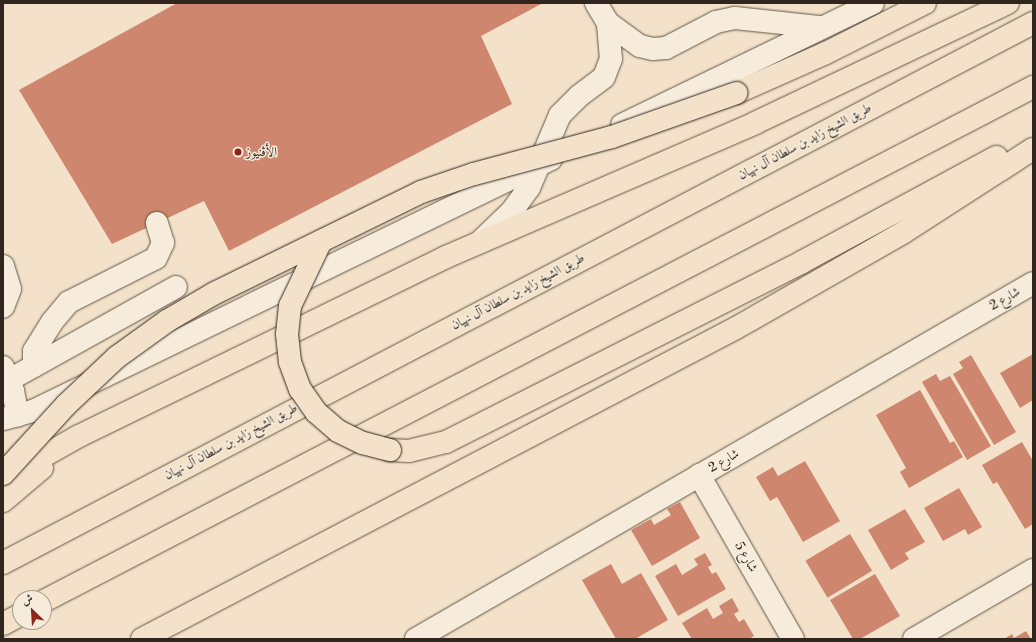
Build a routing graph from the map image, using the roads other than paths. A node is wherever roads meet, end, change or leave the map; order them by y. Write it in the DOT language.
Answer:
graph roads {
  1 [pos="596,3"];
  2 [pos="873,3"];
  3 [pos="925,3"];
  4 [pos="1008,3"];
  5 [pos="608,23"];
  6 [pos="1033,23"];
  7 [pos="823,28"];
  8 [pos="1033,87"];
  9 [pos="1033,136"];
  10 [pos="1033,149"];
  11 [pos="539,165"];
  12 [pos="157,223"];
  13 [pos="321,241"];
  14 [pos="479,243"];
  15 [pos="3,266"];
  16 [pos="1033,283"];
  17 [pos="176,287"];
  18 [pos="3,307"];
  19 [pos="34,366"];
  20 [pos="6,374"];
  21 [pos="11,417"];
  22 [pos="79,436"];
  23 [pos="3,467"];
  24 [pos="3,474"];
  25 [pos="699,475"];
  26 [pos="3,479"];
  27 [pos="3,501"];
  28 [pos="327,541"];
  29 [pos="3,563"];
  30 [pos="1033,570"];
  31 [pos="52,597"];
  32 [pos="12,619"];
  33 [pos="3,624"];
  34 [pos="142,639"];
  35 [pos="168,639"];
  36 [pos="416,639"];
  37 [pos="794,639"];
  38 [pos="914,639"];
  1 -- 5 [label="street"];
  2 -- 7 [label="street"];
  3 -- 13 [label="highway, bridge"];
  4 -- 14 [label="highway"];
  5 -- 7 [label="street"];
  5 -- 11 [label="street"];
  6 -- 29 [label="highway, طريق الشيخ زايد بن سلطان آل نهيان"];
  7 -- 11 [label="street"];
  8 -- 31 [label="highway"];
  9 -- 13 [label="highway, bridge"];
  10 -- 28 [label="highway"];
  11 -- 14 [label="street"];
  11 -- 21 [label="street"];
  12 -- 19 [label="street"];
  13 -- 24 [label="highway, bridge"];
  14 -- 22 [label="highway"];
  15 -- 18 [label="street"];
  16 -- 25 [label="street, شارع 2"];
  17 -- 19 [label="street"];
  19 -- 20 [label="street"];
  20 -- 21 [label="street"];
  22 -- 23 [label="highway"];
  22 -- 26 [label="highway"];
  22 -- 27 [label="highway"];
  25 -- 36 [label="street, شارع 2"];
  25 -- 37 [label="street, شارع 5"];
  28 -- 34 [label="highway"];
  28 -- 35 [label="highway"];
  30 -- 38 [label="street"];
  32 -- 33 [label="highway"];
}
